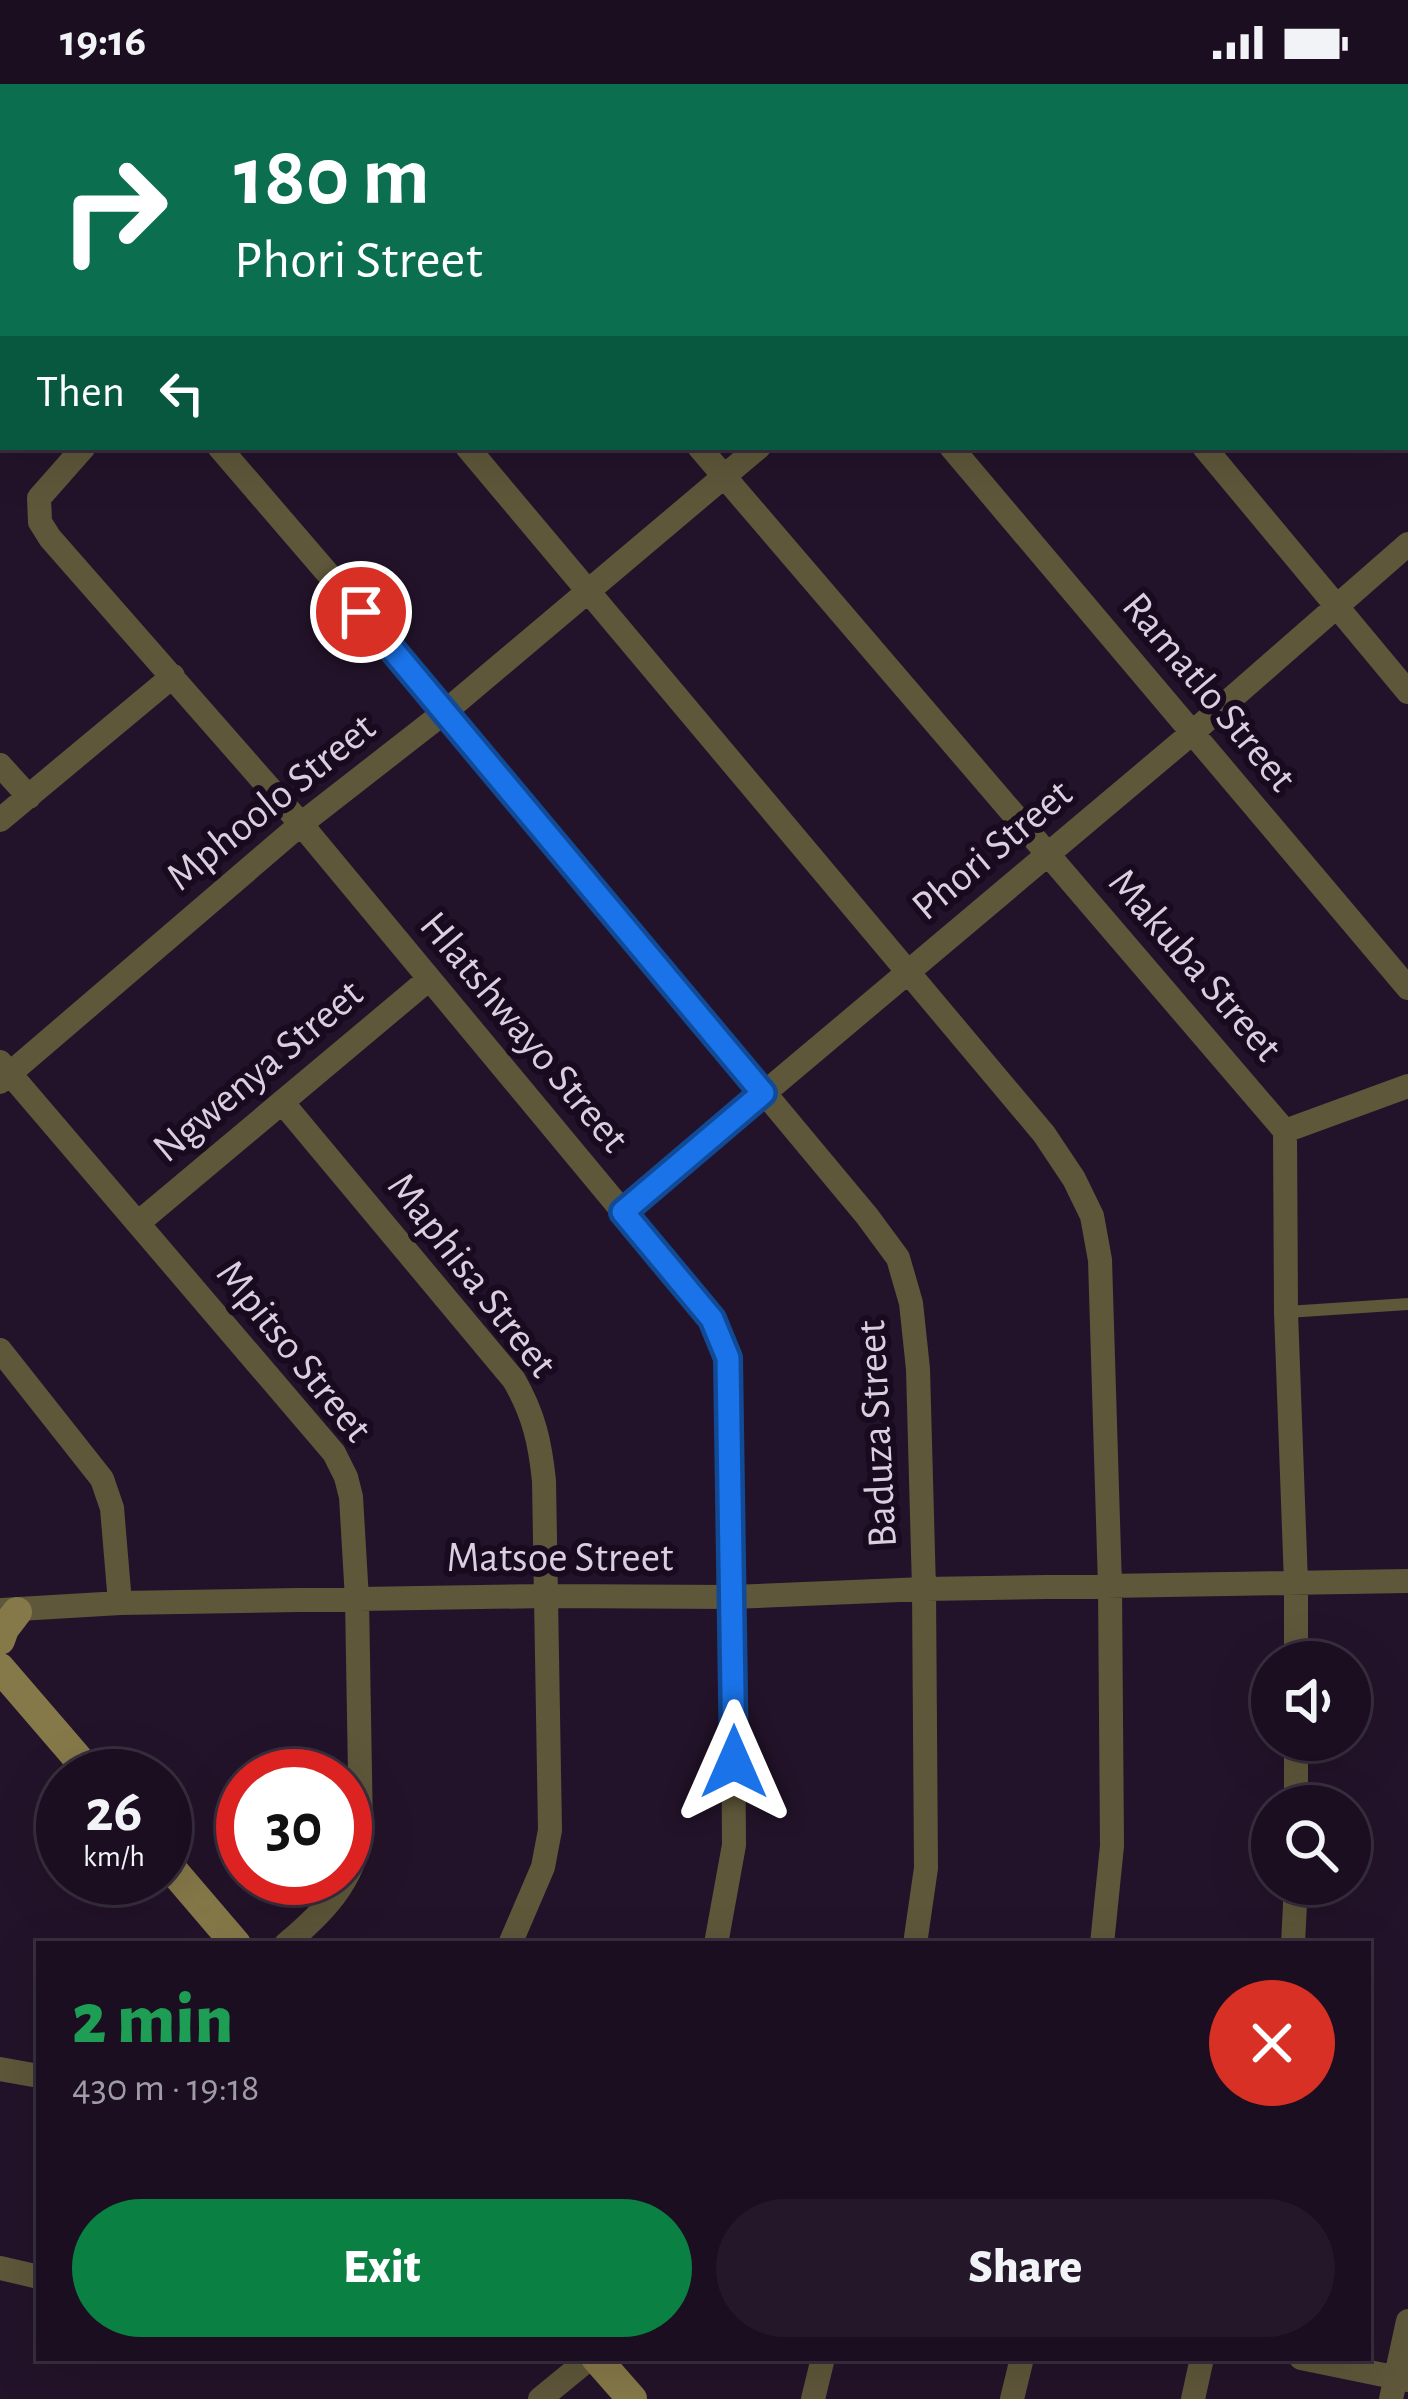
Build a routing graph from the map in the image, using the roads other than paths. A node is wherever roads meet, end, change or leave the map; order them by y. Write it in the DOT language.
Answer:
graph roads {
  1 [pos="81,450"];
  2 [pos="223,450"];
  3 [pos="470,450"];
  4 [pos="702,450"];
  5 [pos="756,450"];
  6 [pos="954,450"];
  7 [pos="1207,450"];
  8 [pos="724,477"];
  9 [pos="1408,544"];
  10 [pos="589,591"];
  11 [pos="1336,605"];
  12 [pos="173,676"];
  13 [pos="1408,692"];
  14 [pos="446,711"];
  15 [pos="1192,733"];
  16 [pos="0,765"];
  17 [pos="29,797"];
  18 [pos="0,820"];
  19 [pos="301,824"];
  20 [pos="1048,855"];
  21 [pos="909,971"];
  22 [pos="429,979"];
  23 [pos="1408,988"];
  24 [pos="3,1072"];
  25 [pos="1408,1086"];
  26 [pos="763,1093"];
  27 [pos="282,1102"];
  28 [pos="1285,1131"];
  29 [pos="623,1212"];
  30 [pos="138,1223"];
  31 [pos="1408,1304"];
  32 [pos="1286,1312"];
  33 [pos="0,1350"];
  34 [pos="1408,1581"];
  35 [pos="1296,1583"];
  36 [pos="1110,1586"];
  37 [pos="924,1589"];
  38 [pos="546,1596"];
  39 [pos="733,1598"];
  40 [pos="357,1599"];
  41 [pos="121,1603"];
  42 [pos="9,1611"];
  43 [pos="0,1640"];
  44 [pos="1296,1641"];
  45 [pos="0,1668"];
  46 [pos="70,1749"];
  47 [pos="192,1893"];
  48 [pos="1295,1905"];
  49 [pos="233,1941"];
  50 [pos="289,1941"];
  51 [pos="511,1941"];
  52 [pos="717,1941"];
  53 [pos="915,1941"];
  54 [pos="1102,1941"];
  55 [pos="1293,1941"];
  56 [pos="0,2069"];
  57 [pos="36,2075"];
  58 [pos="0,2269"];
  59 [pos="36,2276"];
  60 [pos="1408,2321"];
  61 [pos="589,2361"];
  62 [pos="596,2361"];
  63 [pos="822,2361"];
  64 [pos="1021,2361"];
  65 [pos="1201,2361"];
  66 [pos="1312,2361"];
  67 [pos="1398,2385"];
  68 [pos="540,2399"];
  69 [pos="632,2399"];
  70 [pos="813,2399"];
  71 [pos="1012,2399"];
  72 [pos="1193,2399"];
  1 -- 12 [label="street, Hlatshwayo Street"];
  2 -- 14 [label="street, Baduza Street"];
  3 -- 10 [label="street"];
  4 -- 8 [label="street, Makuba Street"];
  5 -- 8 [label="street, Mphoolo Street"];
  6 -- 15 [label="street, Ramatlo Street"];
  7 -- 11 [label="street"];
  8 -- 10 [label="street, Mphoolo Street"];
  8 -- 20 [label="street, Makuba Street"];
  9 -- 11 [label="street, Phori Street"];
  10 -- 14 [label="street, Mphoolo Street"];
  10 -- 21 [label="street"];
  11 -- 13 [label="street"];
  11 -- 15 [label="street, Phori Street"];
  12 -- 17 [label="street"];
  12 -- 19 [label="street, Hlatshwayo Street"];
  14 -- 19 [label="street, Mphoolo Street"];
  14 -- 26 [label="street, Baduza Street"];
  15 -- 20 [label="street, Phori Street"];
  15 -- 23 [label="street, Ramatlo Street"];
  16 -- 17 [label="street"];
  17 -- 18 [label="street"];
  19 -- 22 [label="street, Hlatshwayo Street"];
  19 -- 24 [label="street, Mphoolo Street"];
  20 -- 21 [label="street, Phori Street"];
  20 -- 28 [label="street, Makuba Street"];
  21 -- 26 [label="street, Phori Street"];
  21 -- 36 [label="street"];
  22 -- 27 [label="street, Ngwenya Street"];
  22 -- 29 [label="street, Hlatshwayo Street"];
  24 -- 30 [label="street, Mpitso Street"];
  25 -- 28 [label="street"];
  26 -- 29 [label="street, Phori Street"];
  26 -- 37 [label="street, Baduza Street"];
  27 -- 30 [label="street, Ngwenya Street"];
  27 -- 38 [label="street, Maphisa Street"];
  28 -- 32 [label="street"];
  29 -- 39 [label="street, Hlatshwayo Street"];
  30 -- 40 [label="street, Mpitso Street"];
  31 -- 32 [label="lane"];
  32 -- 35 [label="street"];
  33 -- 41 [label="street"];
  34 -- 35 [label="street, Matsoe Street"];
  35 -- 36 [label="street, Matsoe Street"];
  35 -- 44 [label="street"];
  36 -- 37 [label="street, Matsoe Street"];
  36 -- 54 [label="street"];
  37 -- 39 [label="street, Matsoe Street"];
  37 -- 53 [label="street, Baduza Street"];
  38 -- 39 [label="street, Matsoe Street"];
  38 -- 40 [label="street, Matsoe Street"];
  38 -- 51 [label="street, Maphisa Street"];
  39 -- 52 [label="street, Hlatshwayo Street"];
  40 -- 41 [label="street, Matsoe Street"];
  40 -- 50 [label="street, Mpitso Street"];
  41 -- 42 [label="street, Matsoe Street"];
  42 -- 43 [label="street"];
  45 -- 46 [label="street"];
  47 -- 49 [label="street"];
  48 -- 55 [label="street"];
  56 -- 57 [label="street"];
  58 -- 59 [label="street"];
  60 -- 67 [label="street"];
  61 -- 68 [label="street"];
  62 -- 69 [label="street"];
  63 -- 70 [label="street"];
  64 -- 71 [label="street"];
  65 -- 72 [label="street"];
  66 -- 67 [label="street"];
}
